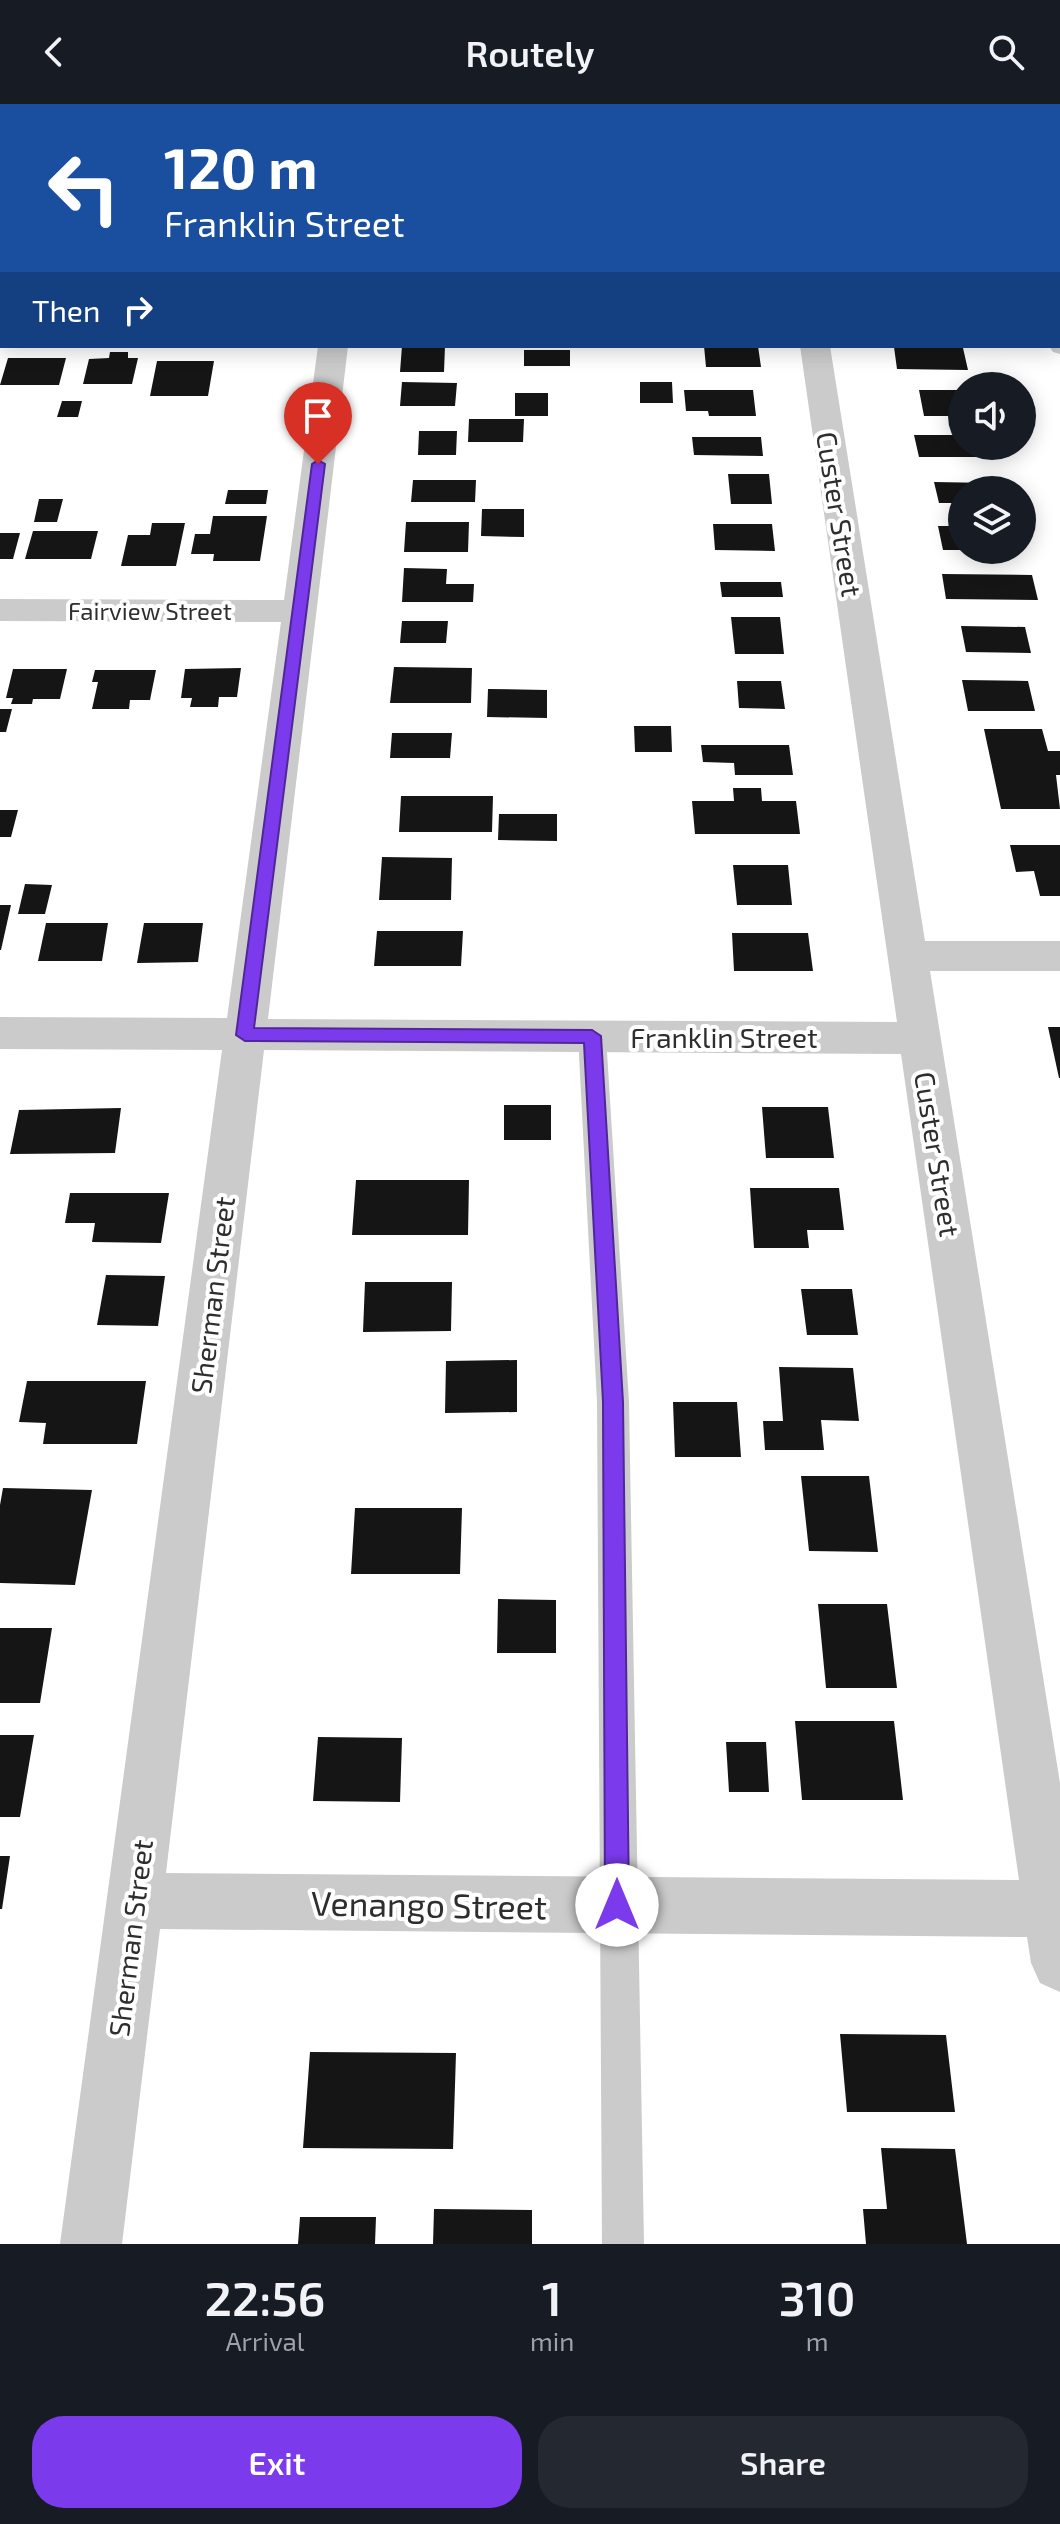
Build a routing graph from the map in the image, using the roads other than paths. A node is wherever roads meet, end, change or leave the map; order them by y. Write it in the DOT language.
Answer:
graph roads {
  1 [pos="333,348"];
  2 [pos="815,348"];
  3 [pos="0,610"];
  4 [pos="299,611"];
  5 [pos="907,956"];
  6 [pos="1060,956"];
  7 [pos="0,1033"];
  8 [pos="245,1035"];
  9 [pos="592,1036"];
  10 [pos="920,1038"];
  11 [pos="135,1901"];
  12 [pos="617,1905"];
  13 [pos="1056,1909"];
  14 [pos="1060,1963"];
  15 [pos="91,2244"];
  16 [pos="623,2244"];
  1 -- 4 [label="street, Sherman Street"];
  2 -- 5 [label="street, Custer Street"];
  3 -- 4 [label="street, Fairview Street"];
  4 -- 8 [label="street, Sherman Street"];
  5 -- 6 [label="street"];
  5 -- 10 [label="street, Custer Street"];
  7 -- 8 [label="street, Franklin Street"];
  8 -- 9 [label="street, Franklin Street"];
  8 -- 11 [label="street, Sherman Street"];
  9 -- 10 [label="street, Franklin Street"];
  9 -- 12 [label="lane"];
  10 -- 13 [label="street, Custer Street"];
  11 -- 12 [label="street, Venango Street"];
  11 -- 15 [label="street, Sherman Street"];
  12 -- 13 [label="street, Venango Street"];
  12 -- 16 [label="lane"];
  13 -- 14 [label="street, Custer Street"];
}
